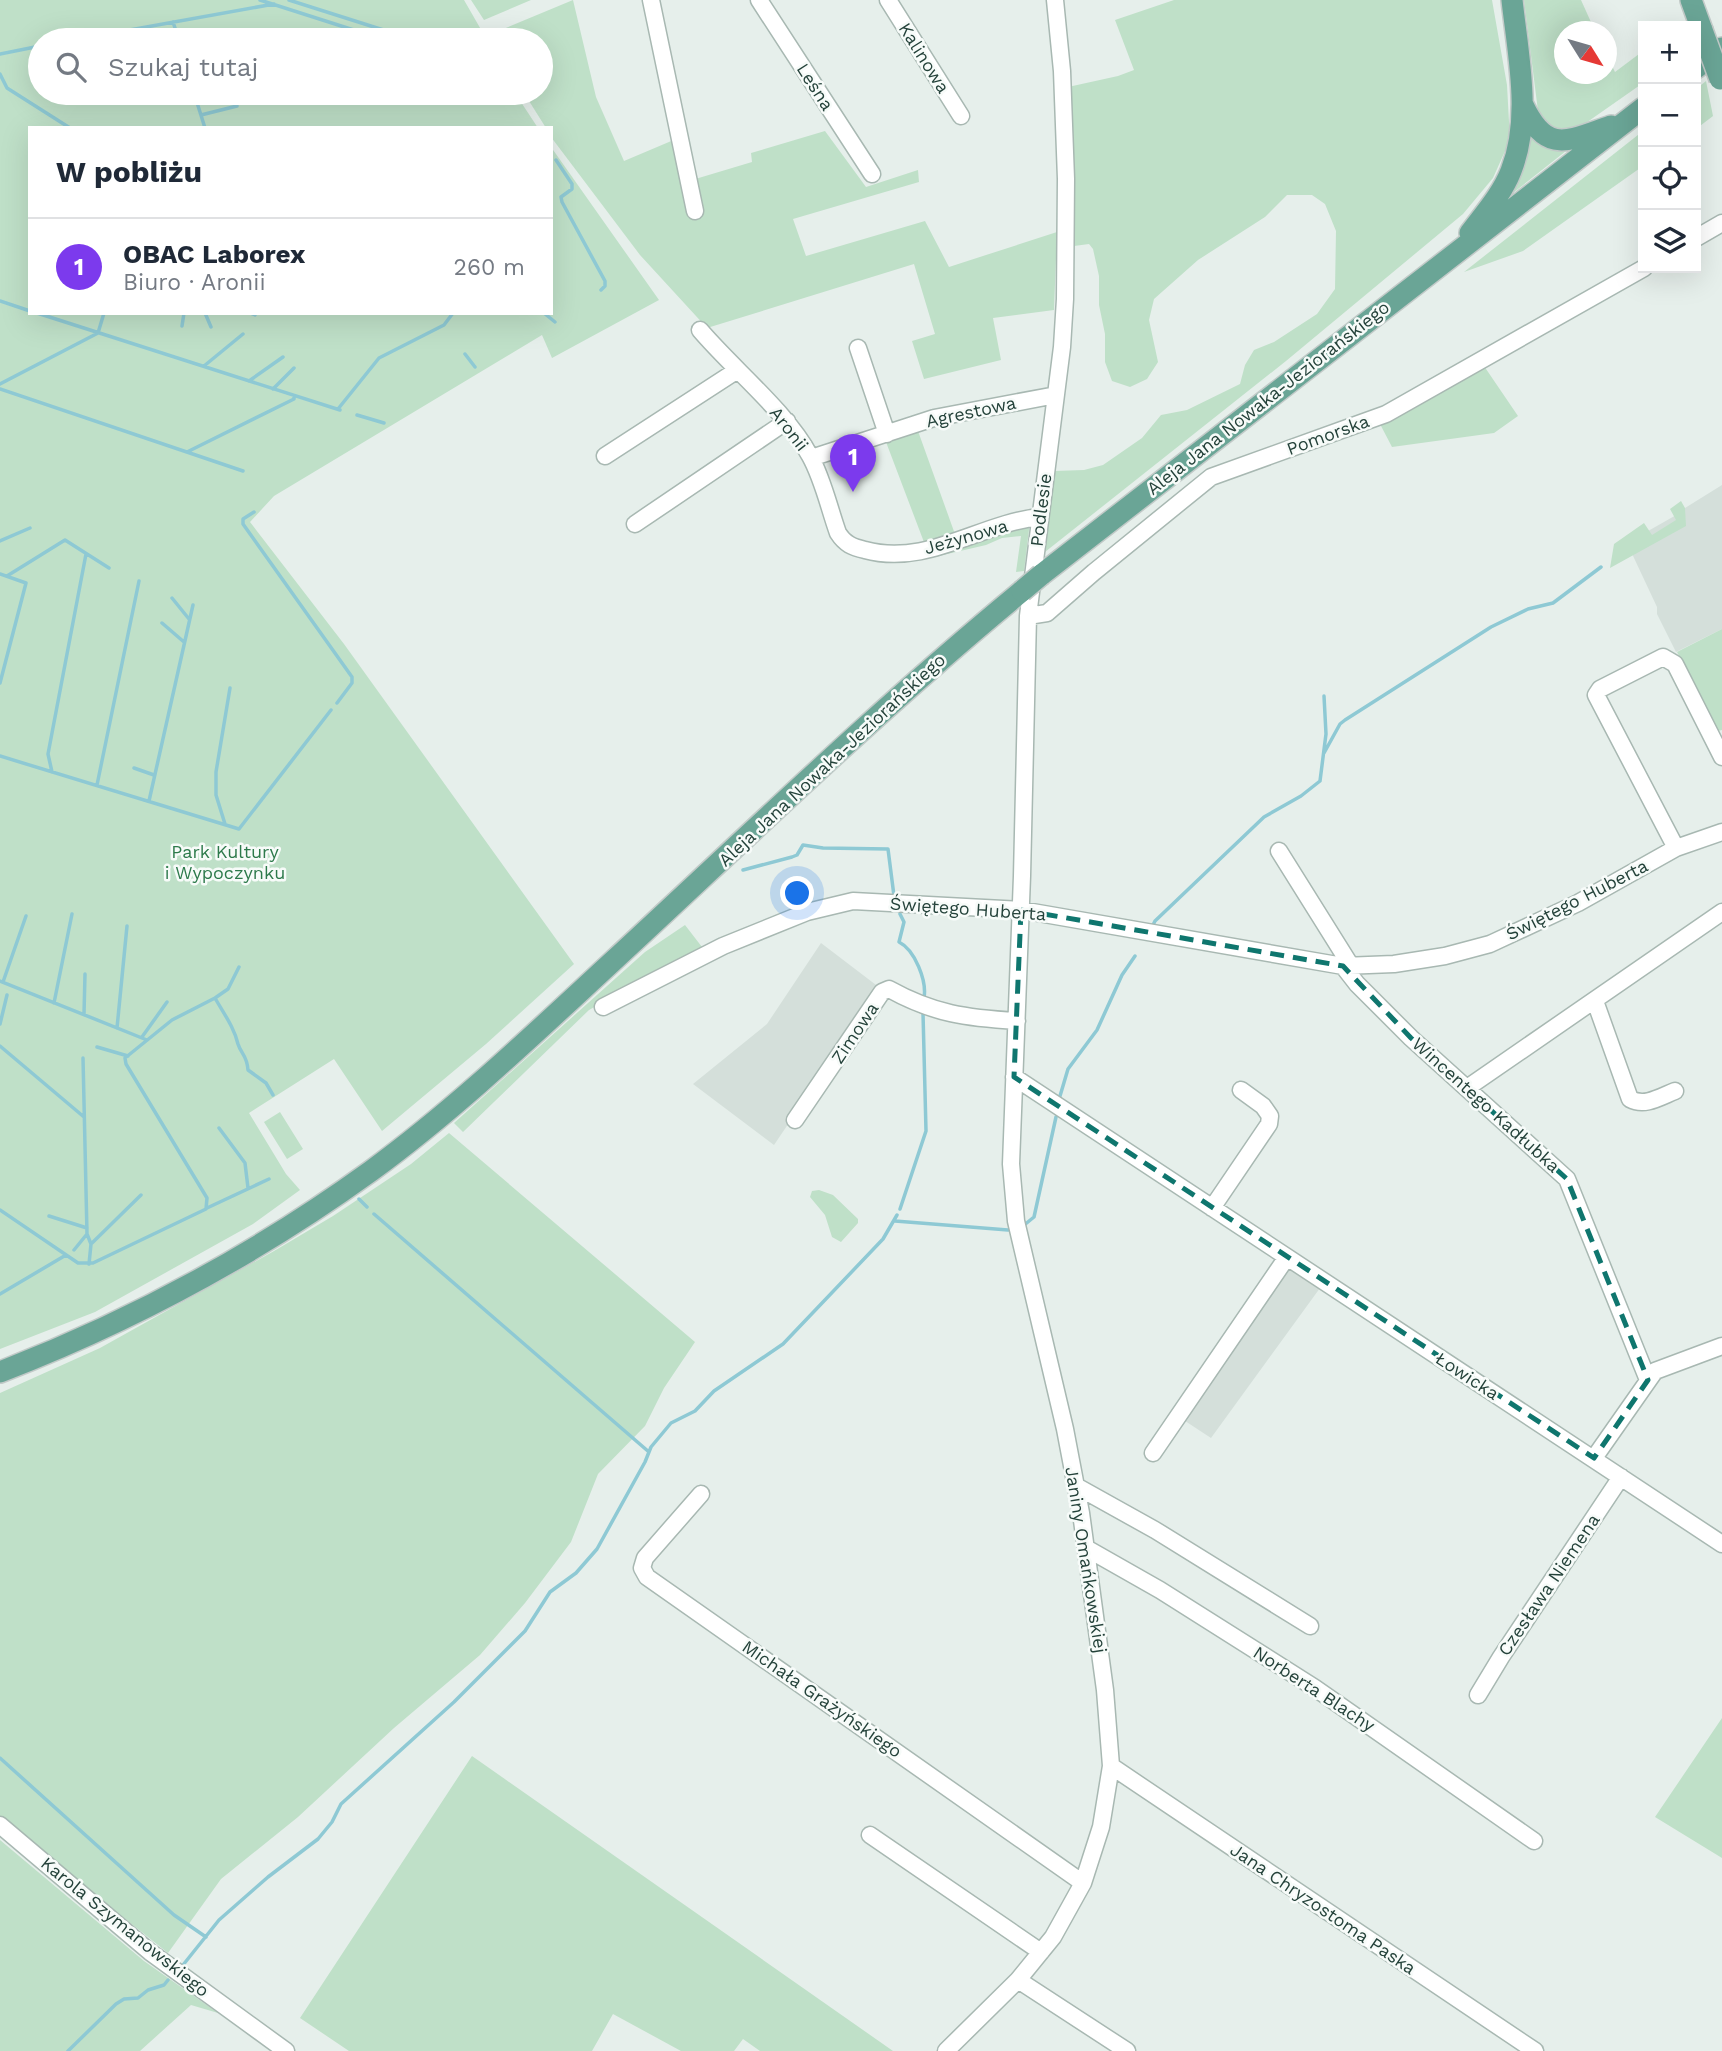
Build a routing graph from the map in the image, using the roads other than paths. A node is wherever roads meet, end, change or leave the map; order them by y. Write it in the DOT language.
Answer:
graph roads {
  1 [pos="651,0"];
  2 [pos="759,0"];
  3 [pos="1055,0"];
  4 [pos="1512,0"];
  5 [pos="1691,0"];
  6 [pos="890,1"];
  7 [pos="1722,48"];
  8 [pos="1701,64"];
  9 [pos="1721,81"];
  10 [pos="1522,104"];
  11 [pos="1636,114"];
  12 [pos="961,116"];
  13 [pos="872,174"];
  14 [pos="695,211"];
  15 [pos="1722,223"];
  16 [pos="1701,235"];
  17 [pos="1457,252"];
  18 [pos="1638,271"];
  19 [pos="699,330"];
  20 [pos="858,348"];
  21 [pos="736,371"];
  22 [pos="1056,396"];
  23 [pos="787,421"];
  24 [pos="887,434"];
  25 [pos="605,456"];
  26 [pos="811,458"];
  27 [pos="1040,517"];
  28 [pos="635,524"];
  29 [pos="850,546"];
  30 [pos="1028,616"];
  31 [pos="1722,757"];
  32 [pos="1722,832"];
  33 [pos="1676,848"];
  34 [pos="1279,851"];
  35 [pos="1021,910"];
  36 [pos="1722,912"];
  37 [pos="1347,966"];
  38 [pos="1595,1001"];
  39 [pos="603,1007"];
  40 [pos="1017,1021"];
  41 [pos="1014,1077"];
  42 [pos="1467,1088"];
  43 [pos="1241,1090"];
  44 [pos="1675,1091"];
  45 [pos="795,1120"];
  46 [pos="1212,1208"];
  47 [pos="1287,1258"];
  48 [pos="1722,1346"];
  49 [pos="0,1372"];
  50 [pos="1648,1380"];
  51 [pos="1153,1454"];
  52 [pos="1594,1458"];
  53 [pos="1621,1477"];
  54 [pos="1076,1486"];
  55 [pos="701,1494"];
  56 [pos="1722,1544"];
  57 [pos="1086,1548"];
  58 [pos="1310,1626"];
  59 [pos="1478,1695"];
  60 [pos="1111,1766"];
  61 [pos="0,1825"];
  62 [pos="870,1835"];
  63 [pos="1534,1841"];
  64 [pos="1083,1883"];
  65 [pos="1041,1952"];
  66 [pos="1018,1980"];
  67 [pos="286,2051"];
  68 [pos="946,2051"];
  69 [pos="1128,2051"];
  70 [pos="1535,2051"];
  1 -- 14 [label="street"];
  2 -- 13 [label="street, Leśna"];
  3 -- 22 [label="street, Podlesie"];
  4 -- 10 [label="main road"];
  5 -- 9 [label="main road, bridge"];
  6 -- 12 [label="street, Kalinowa"];
  7 -- 8 [label="main road"];
  10 -- 11 [label="main road"];
  10 -- 17 [label="main road"];
  11 -- 17 [label="main road, Aleja Jana Nowaka-Jeziorańskiego"];
  15 -- 16 [label="street"];
  17 -- 49 [label="main road, Aleja Jana Nowaka-Jeziorańskiego, bridge"];
  18 -- 30 [label="street, Pomorska"];
  19 -- 21 [label="street, Aronii"];
  20 -- 24 [label="street"];
  21 -- 23 [label="street, Aronii"];
  21 -- 25 [label="street"];
  22 -- 24 [label="street, Agrestowa"];
  22 -- 27 [label="street, Podlesie"];
  23 -- 26 [label="street, Aronii"];
  23 -- 28 [label="street"];
  24 -- 26 [label="street, Agrestowa"];
  26 -- 29 [label="street, Aronii"];
  27 -- 29 [label="street, Jeżynowa"];
  27 -- 30 [label="street, Podlesie"];
  30 -- 35 [label="street, Podlesie"];
  31 -- 33 [label="street"];
  32 -- 33 [label="street, Świętego Huberta"];
  33 -- 37 [label="street, Świętego Huberta"];
  34 -- 37 [label="street"];
  35 -- 37 [label="street, Świętego Huberta"];
  35 -- 39 [label="street, Świętego Huberta"];
  35 -- 40 [label="street, Podlesie"];
  36 -- 38 [label="street"];
  37 -- 42 [label="street, Wincentego Kadłubka"];
  38 -- 42 [label="street"];
  38 -- 44 [label="street"];
  40 -- 41 [label="street, Janiny Omańkowskiej"];
  40 -- 45 [label="street, Zimowa"];
  41 -- 46 [label="street, Łowicka"];
  41 -- 54 [label="street, Janiny Omańkowskiej"];
  42 -- 50 [label="street, Wincentego Kadłubka"];
  43 -- 46 [label="street"];
  46 -- 47 [label="street, Łowicka"];
  47 -- 51 [label="street"];
  47 -- 52 [label="street, Łowicka"];
  48 -- 50 [label="street"];
  50 -- 52 [label="street"];
  52 -- 53 [label="street, Łowicka"];
  53 -- 56 [label="street, Łowicka"];
  53 -- 59 [label="street, Czesława Niemena"];
  54 -- 57 [label="street, Janiny Omańkowskiej"];
  54 -- 58 [label="street"];
  55 -- 64 [label="street, Michała Grażyńskiego"];
  57 -- 60 [label="street, Janiny Omańkowskiej"];
  57 -- 63 [label="street, Norberta Blachy"];
  60 -- 64 [label="street, Janiny Omańkowskiej"];
  60 -- 70 [label="street, Jana Chryzostoma Paska"];
  61 -- 67 [label="street, Karola Szymanowskiego"];
  62 -- 65 [label="street"];
  64 -- 65 [label="street, Janiny Omańkowskiej"];
  65 -- 66 [label="street, Janiny Omańkowskiej"];
  66 -- 68 [label="street, Janiny Omańkowskiej"];
  66 -- 69 [label="street"];
}
